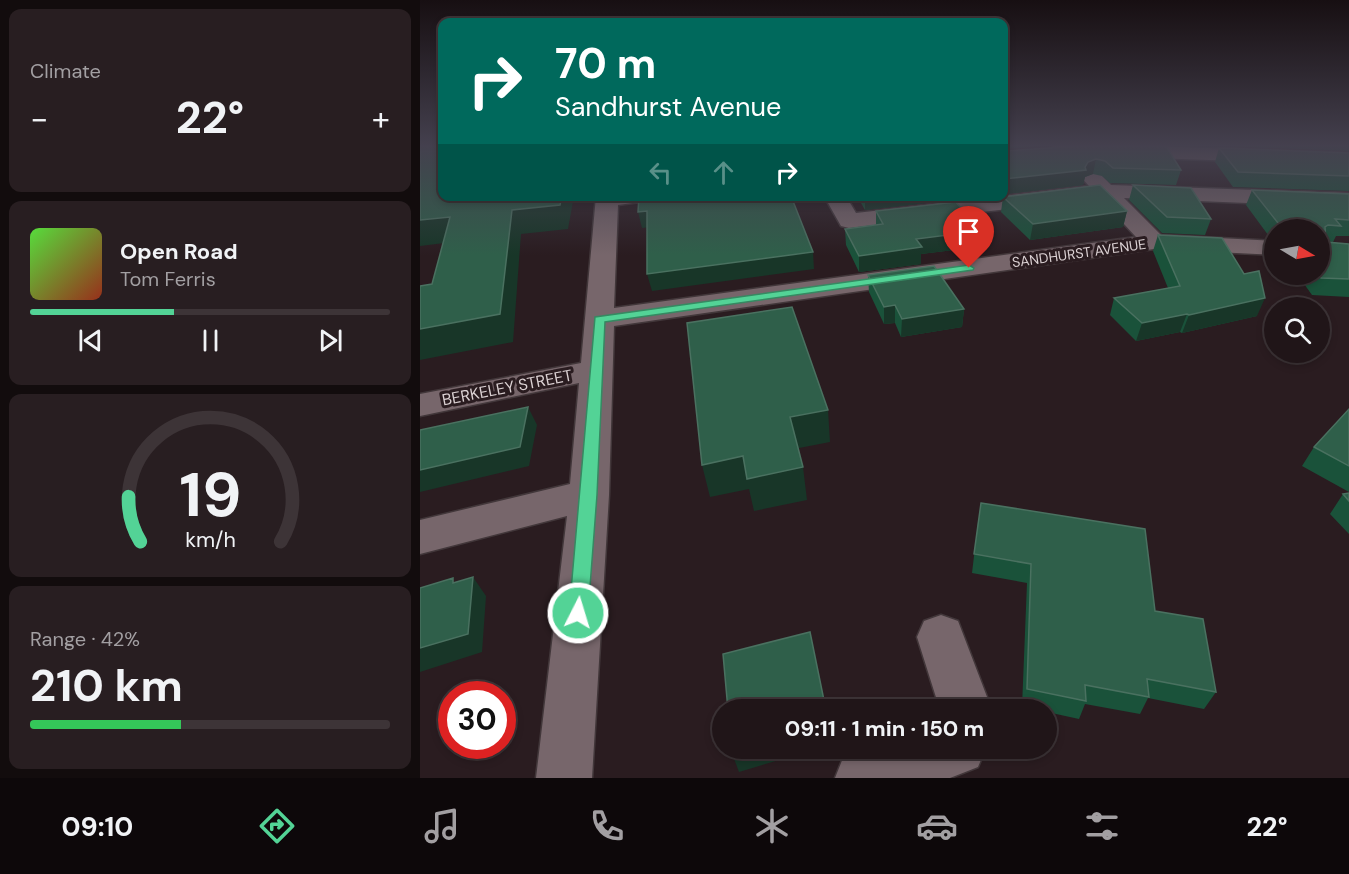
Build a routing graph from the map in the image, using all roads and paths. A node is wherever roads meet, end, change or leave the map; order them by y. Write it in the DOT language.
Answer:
graph roads {
  1 [pos="1093,182"];
  2 [pos="1102,191"];
  3 [pos="1349,200"];
  4 [pos="617,201"];
  5 [pos="838,201"];
  6 [pos="1154,242"];
  7 [pos="1264,247"];
  8 [pos="599,319"];
  9 [pos="595,370"];
  10 [pos="420,405"];
  11 [pos="589,495"];
  12 [pos="420,537"];
  13 [pos="941,638"];
  14 [pos="962,699"];
  15 [pos="924,759"];
  16 [pos="564,778"];
  17 [pos="863,778"];
  1 -- 2 [label="street"];
  2 -- 3 [label="street"];
  2 -- 5 [label="street"];
  2 -- 6 [label="street"];
  4 -- 8 [label="street"];
  6 -- 7 [label="street, SANDHURST AVENUE"];
  6 -- 8 [label="street, SANDHURST AVENUE"];
  8 -- 9 [label="street"];
  9 -- 10 [label="street, BERKELEY STREET"];
  9 -- 11 [label="street"];
  11 -- 12 [label="street"];
  11 -- 16 [label="street"];
  13 -- 14 [label="street"];
  15 -- 17 [label="street"];
}
